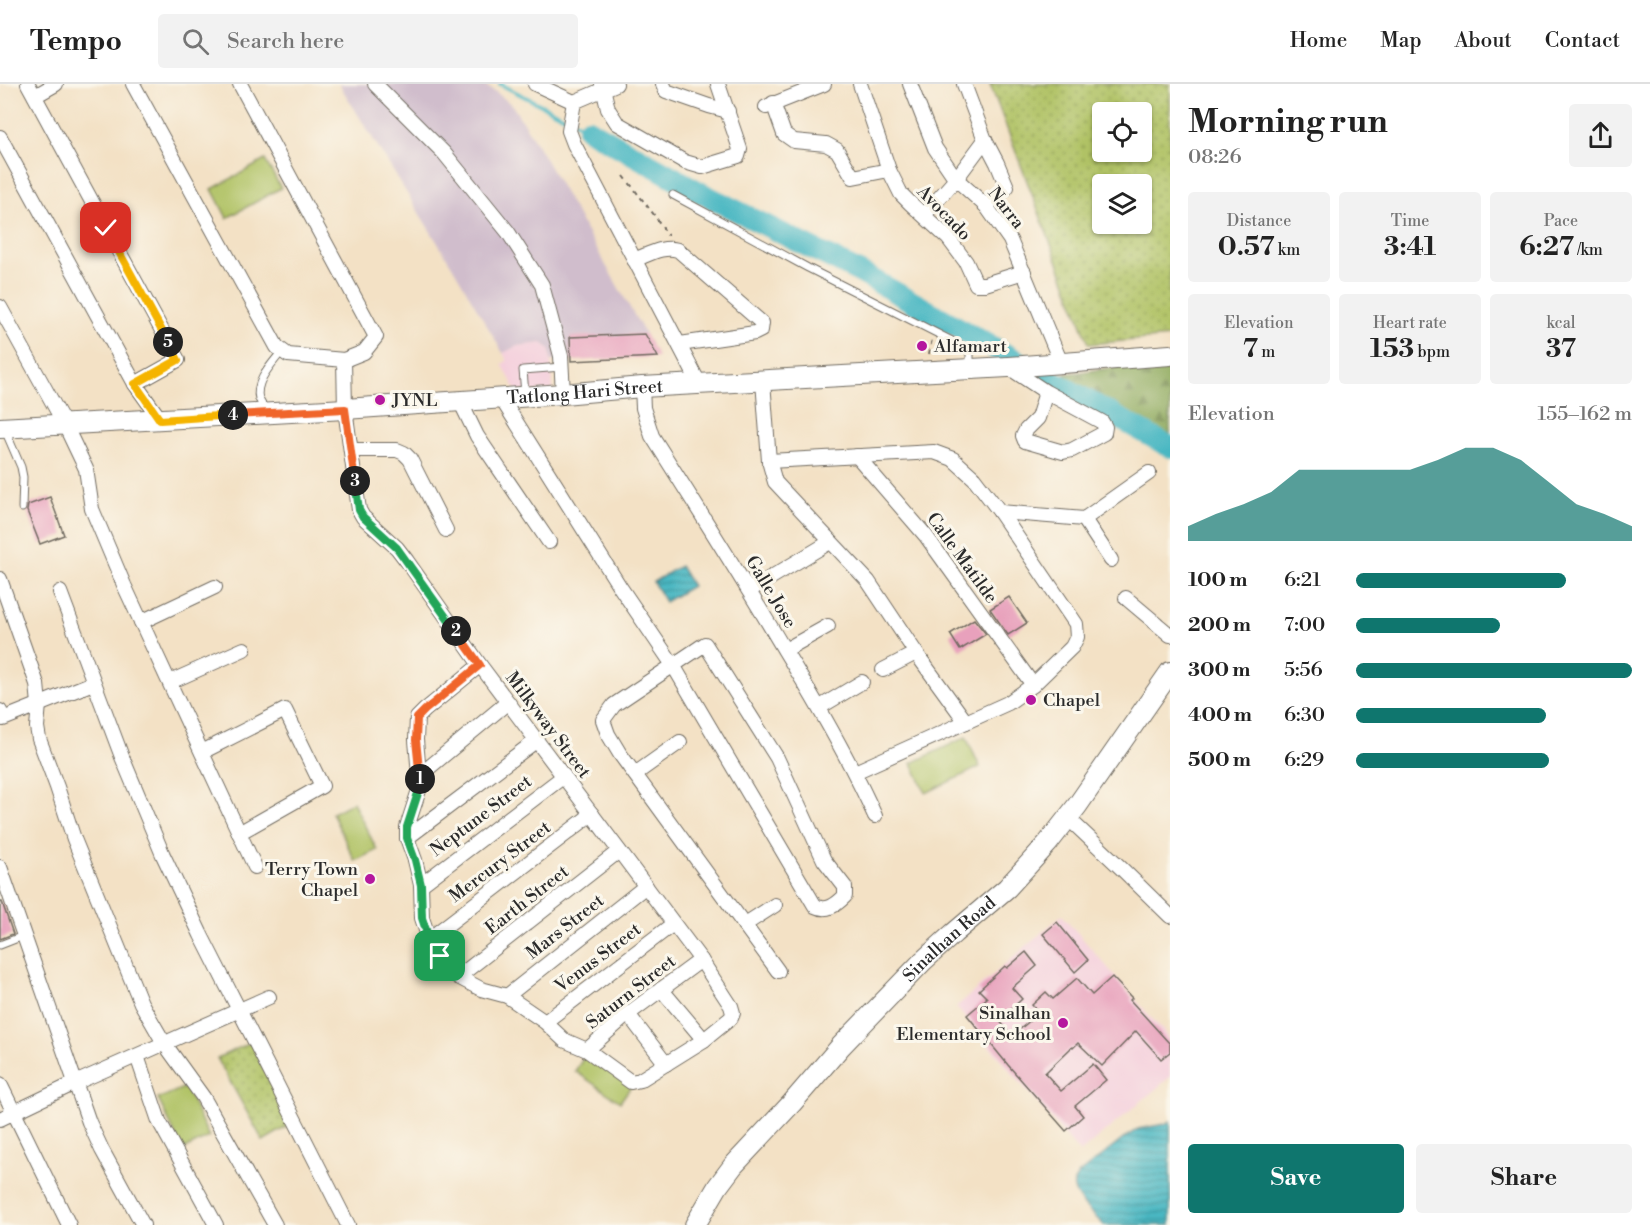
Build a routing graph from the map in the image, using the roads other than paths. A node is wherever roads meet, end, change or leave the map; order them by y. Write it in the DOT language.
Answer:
graph roads {
  1 [pos="56,84"];
  2 [pos="133,84"];
  3 [pos="240,84"];
  4 [pos="375,84"];
  5 [pos="535,84"];
  6 [pos="663,84"];
  7 [pos="718,84"];
  8 [pos="824,84"];
  9 [pos="860,84"];
  10 [pos="910,84"];
  11 [pos="964,84"];
  12 [pos="607,86"];
  13 [pos="31,90"];
  14 [pos="573,106"];
  15 [pos="728,111"];
  16 [pos="0,136"];
  17 [pos="985,140"];
  18 [pos="889,170"];
  19 [pos="956,179"];
  20 [pos="674,195"];
  21 [pos="987,206"];
  22 [pos="924,215"];
  23 [pos="634,260"];
  24 [pos="1024,272"];
  25 [pos="0,307"];
  26 [pos="680,344"];
  27 [pos="282,351"];
  28 [pos="1170,355"];
  29 [pos="344,360"];
  30 [pos="1055,363"];
  31 [pos="1014,366"];
  32 [pos="561,367"];
  33 [pos="970,369"];
  34 [pos="763,381"];
  35 [pos="135,384"];
  36 [pos="700,385"];
  37 [pos="642,387"];
  38 [pos="1046,392"];
  39 [pos="563,394"];
  40 [pos="526,396"];
  41 [pos="501,398"];
  42 [pos="460,401"];
  43 [pos="345,409"];
  44 [pos="266,413"];
  45 [pos="160,420"];
  46 [pos="65,425"];
  47 [pos="2,428"];
  48 [pos="351,450"];
  49 [pos="857,456"];
  50 [pos="769,461"];
  51 [pos="1149,473"];
  52 [pos="22,508"];
  53 [pos="1000,512"];
  54 [pos="1084,519"];
  55 [pos="446,530"];
  56 [pos="549,542"];
  57 [pos="830,542"];
  58 [pos="1111,560"];
  59 [pos="0,579"];
  60 [pos="215,586"];
  61 [pos="750,590"];
  62 [pos="60,592"];
  63 [pos="1126,598"];
  64 [pos="141,622"];
  65 [pos="828,626"];
  66 [pos="1170,635"];
  67 [pos="244,649"];
  68 [pos="785,650"];
  69 [pos="916,653"];
  70 [pos="480,665"];
  71 [pos="673,665"];
  72 [pos="883,670"];
  73 [pos="1170,672"];
  74 [pos="170,682"];
  75 [pos="862,682"];
  76 [pos="93,683"];
  77 [pos="1033,685"];
  78 [pos="508,702"];
  79 [pos="39,704"];
  80 [pos="820,707"];
  81 [pos="0,711"];
  82 [pos="966,722"];
  83 [pos="537,740"];
  84 [pos="680,742"];
  85 [pos="202,752"];
  86 [pos="855,772"];
  87 [pos="635,774"];
  88 [pos="420,775"];
  89 [pos="564,776"];
  90 [pos="592,814"];
  91 [pos="875,816"];
  92 [pos="1068,818"];
  93 [pos="239,833"];
  94 [pos="407,838"];
  95 [pos="620,851"];
  96 [pos="0,867"];
  97 [pos="255,867"];
  98 [pos="421,885"];
  99 [pos="646,886"];
  100 [pos="774,905"];
  101 [pos="1170,916"];
  102 [pos="673,924"];
  103 [pos="744,925"];
  104 [pos="23,936"];
  105 [pos="429,939"];
  106 [pos="0,945"];
  107 [pos="702,960"];
  108 [pos="778,971"];
  109 [pos="458,977"];
  110 [pos="661,990"];
  111 [pos="507,996"];
  112 [pos="269,997"];
  113 [pos="240,1010"];
  114 [pos="628,1014"];
  115 [pos="545,1022"];
  116 [pos="704,1040"];
  117 [pos="164,1043"];
  118 [pos="587,1050"];
  119 [pos="137,1056"];
  120 [pos="666,1064"];
  121 [pos="75,1083"];
  122 [pos="0,1084"];
  123 [pos="14,1112"];
  124 [pos="0,1119"];
  125 [pos="69,1225"];
  126 [pos="143,1225"];
  127 [pos="216,1225"];
  128 [pos="275,1225"];
  129 [pos="348,1225"];
  130 [pos="695,1225"];
  1 -- 13 [label="street"];
  2 -- 27 [label="street"];
  3 -- 29 [label="street"];
  4 -- 32 [label="street"];
  5 -- 14 [label="street"];
  6 -- 15 [label="street"];
  7 -- 15 [label="street"];
  8 -- 18 [label="street"];
  9 -- 18 [label="street, Avocado"];
  10 -- 19 [label="street, Narra"];
  11 -- 17 [label="street"];
  12 -- 14 [label="street"];
  12 -- 15 [label="street"];
  13 -- 35 [label="street"];
  14 -- 23 [label="street"];
  16 -- 35 [label="street"];
  17 -- 19 [label="street"];
  17 -- 21 [label="street"];
  18 -- 22 [label="street, Avocado"];
  19 -- 21 [label="street, Narra"];
  19 -- 22 [label="street"];
  20 -- 33 [label="lane"];
  21 -- 24 [label="street, Narra"];
  22 -- 24 [label="street, Avocado"];
  23 -- 26 [label="street"];
  23 -- 26 [label="street"];
  24 -- 30 [label="street, Narra"];
  25 -- 46 [label="street"];
  26 -- 36 [label="street"];
  27 -- 29 [label="street"];
  27 -- 44 [label="lane"];
  28 -- 30 [label="street, Tatlong Hari Street"];
  29 -- 43 [label="street, Milkyway Street"];
  30 -- 31 [label="street, Tatlong Hari Street"];
  31 -- 33 [label="street, Tatlong Hari Street"];
  31 -- 38 [label="street"];
  32 -- 39 [label="street"];
  32 -- 40 [label="lane"];
  33 -- 34 [label="street, Tatlong Hari Street"];
  34 -- 36 [label="street, Tatlong Hari Street"];
  34 -- 50 [label="street"];
  35 -- 45 [label="street"];
  36 -- 37 [label="street, Tatlong Hari Street"];
  37 -- 39 [label="street, Tatlong Hari Street"];
  37 -- 61 [label="street, Galle Jose"];
  38 -- 38 [label="street"];
  39 -- 40 [label="street, Tatlong Hari Street"];
  40 -- 41 [label="street, Tatlong Hari Street"];
  41 -- 42 [label="street, Tatlong Hari Street"];
  41 -- 71 [label="street"];
  42 -- 43 [label="street, Tatlong Hari Street"];
  42 -- 56 [label="street"];
  43 -- 44 [label="street, Tatlong Hari Street"];
  43 -- 48 [label="street, Milkyway Street"];
  44 -- 45 [label="street, Tatlong Hari Street"];
  45 -- 46 [label="street, Tatlong Hari Street"];
  46 -- 47 [label="street, Tatlong Hari Street"];
  46 -- 64 [label="street"];
  47 -- 52 [label="lane"];
  48 -- 55 [label="street"];
  48 -- 70 [label="street, Milkyway Street"];
  49 -- 50 [label="street"];
  49 -- 53 [label="street"];
  49 -- 77 [label="street, Calle Matilde"];
  50 -- 57 [label="street"];
  51 -- 54 [label="street"];
  53 -- 54 [label="street"];
  53 -- 77 [label="street"];
  54 -- 58 [label="street"];
  57 -- 61 [label="street"];
  57 -- 69 [label="street"];
  59 -- 79 [label="street"];
  60 -- 64 [label="street"];
  61 -- 68 [label="street, Galle Jose"];
  62 -- 76 [label="street"];
  63 -- 66 [label="street"];
  64 -- 74 [label="street"];
  65 -- 68 [label="street"];
  67 -- 74 [label="street"];
  68 -- 80 [label="street, Galle Jose"];
  69 -- 72 [label="street"];
  69 -- 82 [label="street"];
  70 -- 78 [label="street, Milkyway Street"];
  70 -- 88 [label="street, Saturn Street"];
  71 -- 71 [label="street"];
  71 -- 87 [label="street"];
  73 -- 92 [label="street, Sinalhan Road"];
  74 -- 85 [label="street"];
  75 -- 80 [label="street"];
  76 -- 79 [label="street"];
  76 -- 113 [label="street"];
  77 -- 82 [label="street"];
  78 -- 83 [label="street, Milkyway Street"];
  78 -- 88 [label="street"];
  79 -- 81 [label="street"];
  79 -- 117 [label="street"];
  80 -- 86 [label="street, Galle Jose"];
  82 -- 86 [label="street"];
  83 -- 89 [label="street, Milkyway Street"];
  83 -- 94 [label="street"];
  84 -- 87 [label="street"];
  85 -- 93 [label="street"];
  85 -- 93 [label="street"];
  86 -- 91 [label="street, Galle Jose"];
  87 -- 103 [label="street"];
  88 -- 94 [label="street, Saturn Street"];
  89 -- 90 [label="street, Milkyway Street"];
  89 -- 98 [label="street, Neptune Street"];
  90 -- 95 [label="street, Milkyway Street"];
  90 -- 105 [label="street, Mercury Street"];
  92 -- 101 [label="street"];
  92 -- 130 [label="street, Sinalhan Road"];
  93 -- 97 [label="street"];
  94 -- 98 [label="street, Saturn Street"];
  95 -- 99 [label="street, Milkyway Street"];
  95 -- 109 [label="street, Earth Street"];
  96 -- 104 [label="street"];
  98 -- 105 [label="street, Saturn Street"];
  99 -- 102 [label="street, Milkyway Street"];
  99 -- 111 [label="street, Mars Street"];
  100 -- 103 [label="street"];
  102 -- 107 [label="street, Milkyway Street"];
  102 -- 115 [label="street, Venus Street"];
  103 -- 108 [label="street"];
  104 -- 106 [label="lane"];
  104 -- 121 [label="street"];
  105 -- 109 [label="street, Saturn Street"];
  107 -- 110 [label="street, Saturn Street"];
  107 -- 116 [label="street, Milkyway Street"];
  109 -- 111 [label="street, Saturn Street"];
  110 -- 114 [label="street, Saturn Street"];
  110 -- 116 [label="street"];
  111 -- 115 [label="street, Saturn Street"];
  112 -- 113 [label="street"];
  113 -- 117 [label="street"];
  113 -- 129 [label="street"];
  114 -- 118 [label="street, Saturn Street"];
  114 -- 120 [label="street"];
  115 -- 118 [label="street, Saturn Street"];
  116 -- 120 [label="street"];
  117 -- 119 [label="street"];
  117 -- 128 [label="street"];
  118 -- 120 [label="street"];
  119 -- 121 [label="street"];
  119 -- 127 [label="street"];
  121 -- 123 [label="street"];
  121 -- 126 [label="street"];
  122 -- 123 [label="street"];
  123 -- 124 [label="street"];
  123 -- 125 [label="street"];
}
